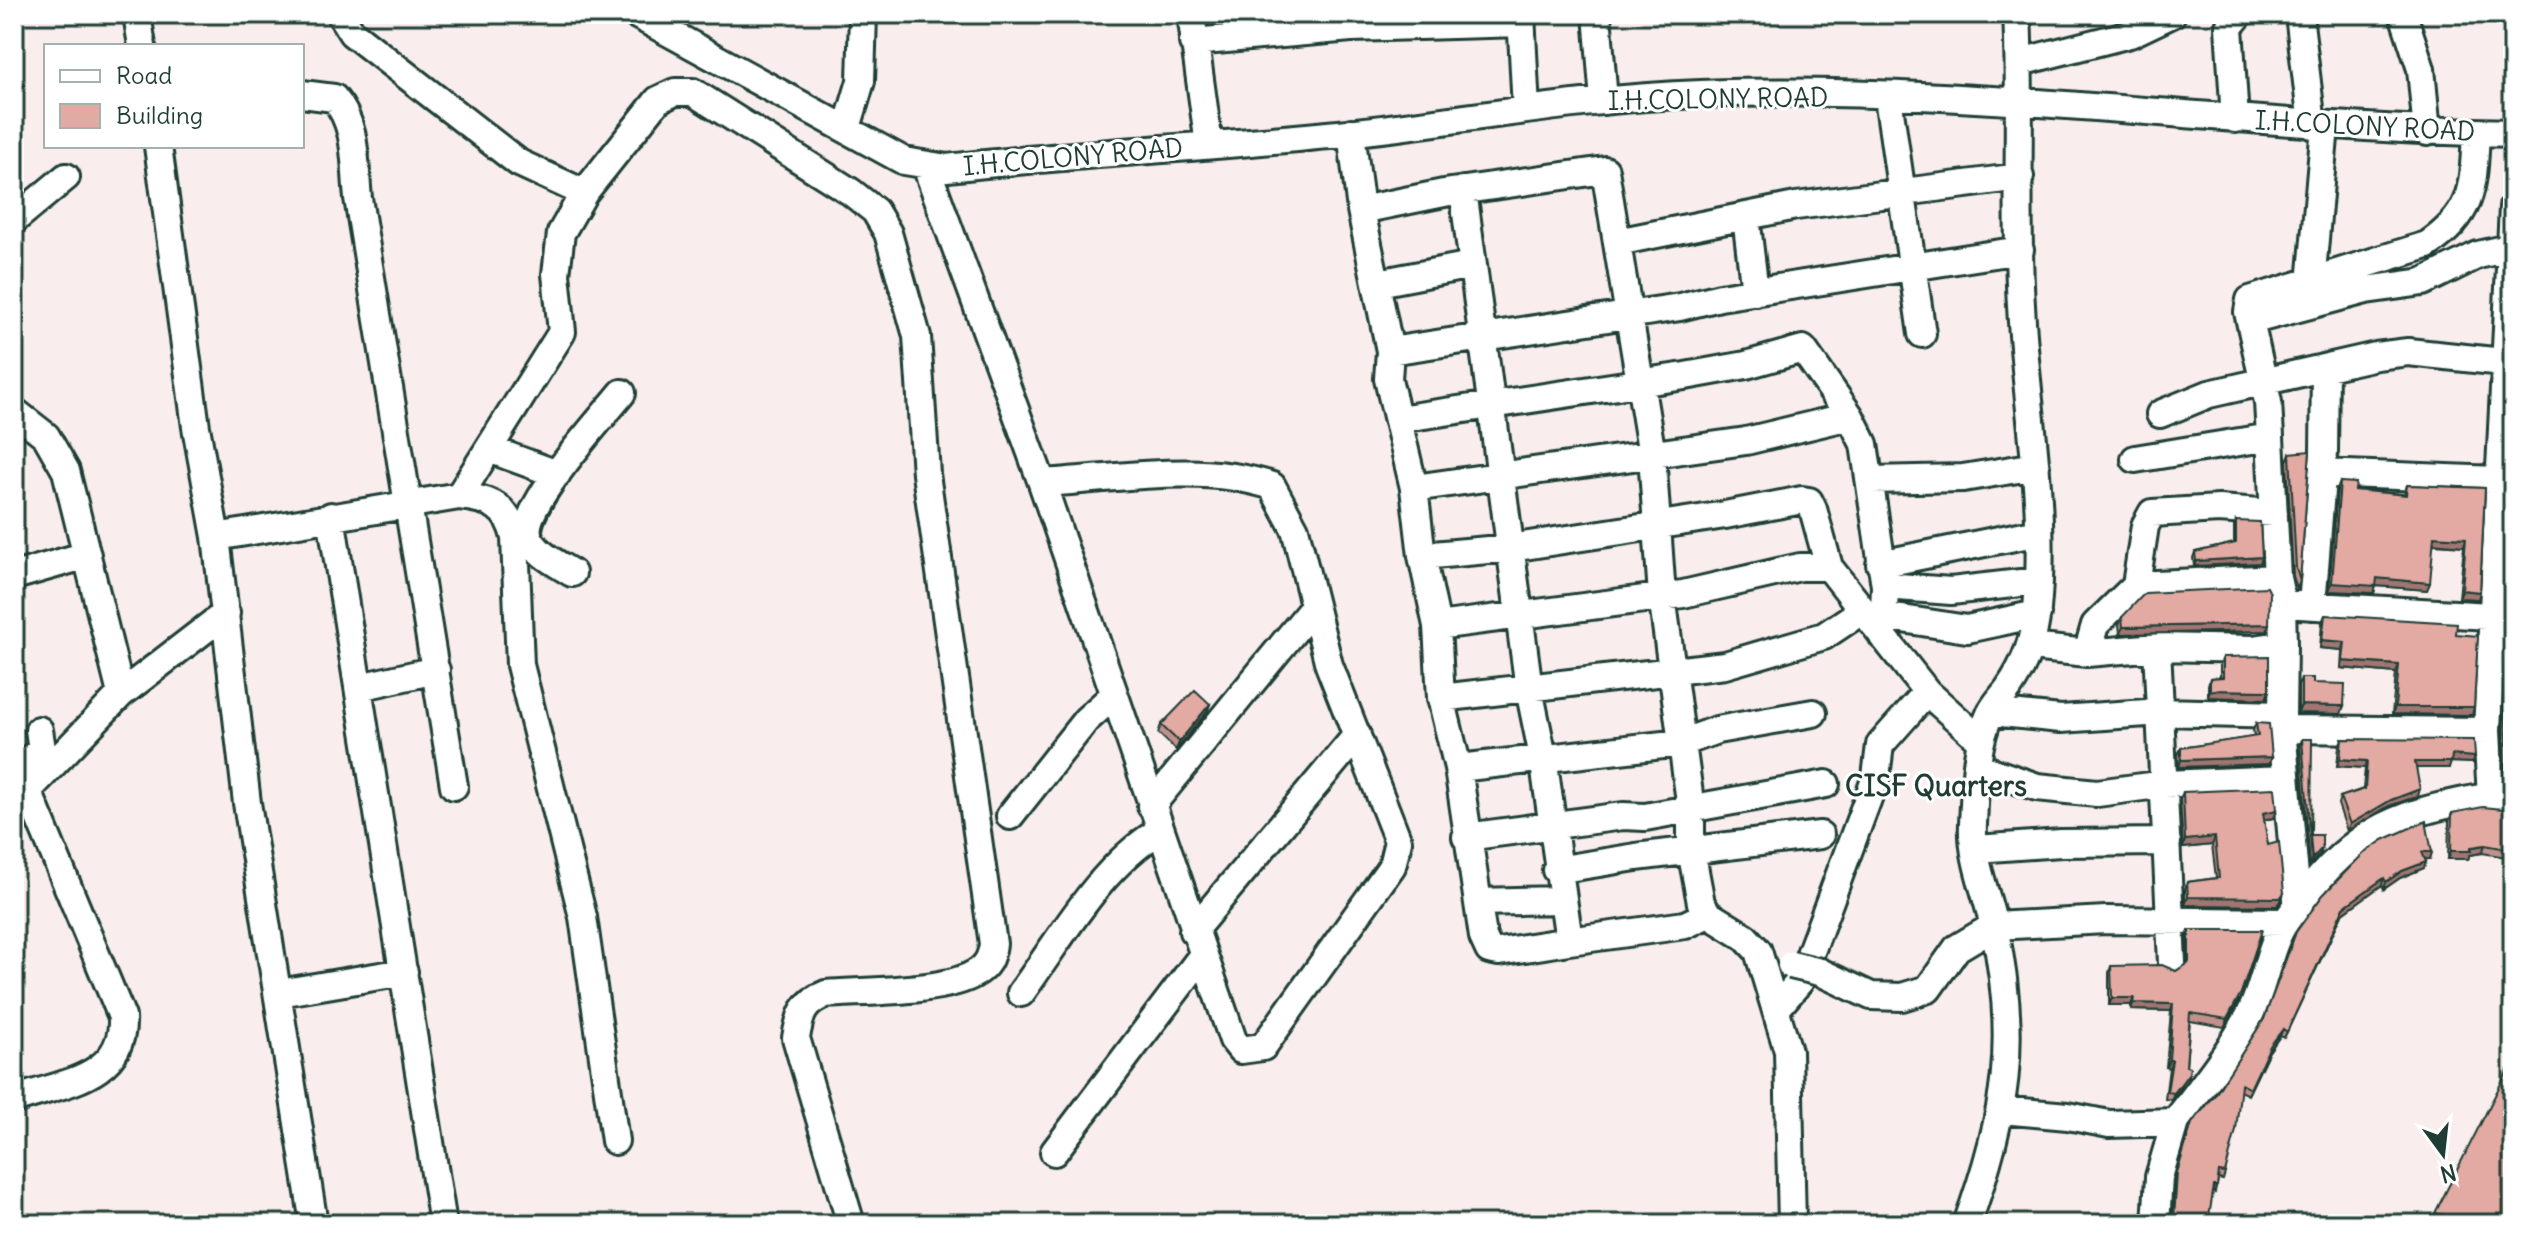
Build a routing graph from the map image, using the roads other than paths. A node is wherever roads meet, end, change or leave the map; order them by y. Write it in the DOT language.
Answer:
graph roads {
  1 [pos="137,14"];
  2 [pos="340,14"];
  3 [pos="635,14"];
  4 [pos="863,14"];
  5 [pos="1191,14"];
  6 [pos="1597,14"];
  7 [pos="2017,14"];
  8 [pos="2172,14"];
  9 [pos="2240,14"];
  10 [pos="2299,14"];
  11 [pos="2403,14"];
  12 [pos="1522,19"];
  13 [pos="1350,21"];
  14 [pos="1193,42"];
  15 [pos="142,44"];
  16 [pos="2020,62"];
  17 [pos="304,94"];
  18 [pos="1888,97"];
  19 [pos="1604,101"];
  20 [pos="2018,103"];
  21 [pos="1526,110"];
  22 [pos="2235,119"];
  23 [pos="2318,126"];
  24 [pos="847,128"];
  25 [pos="1351,132"];
  26 [pos="2427,132"];
  27 [pos="2476,133"];
  28 [pos="2513,133"];
  29 [pos="1209,145"];
  30 [pos="158,148"];
  31 [pos="926,166"];
  32 [pos="66,177"];
  33 [pos="2020,177"];
  34 [pos="1463,190"];
  35 [pos="1902,192"];
  36 [pos="584,193"];
  37 [pos="2513,207"];
  38 [pos="1361,210"];
  39 [pos="1746,217"];
  40 [pos="14,220"];
  41 [pos="1617,242"];
  42 [pos="2509,248"];
  43 [pos="2020,250"];
  44 [pos="1472,265"];
  45 [pos="1911,269"];
  46 [pos="1378,283"];
  47 [pos="2311,284"];
  48 [pos="1755,292"];
  49 [pos="1629,314"];
  50 [pos="2250,321"];
  51 [pos="1922,334"];
  52 [pos="1484,338"];
  53 [pos="1390,351"];
  54 [pos="2508,362"];
  55 [pos="2325,368"];
  56 [pos="1637,380"];
  57 [pos="2264,384"];
  58 [pos="622,393"];
  59 [pos="1493,404"];
  60 [pos="14,411"];
  61 [pos="2160,414"];
  62 [pos="1850,416"];
  63 [pos="1398,419"];
  64 [pos="2270,437"];
  65 [pos="489,449"];
  66 [pos="1652,455"];
  67 [pos="2135,459"];
  68 [pos="2036,466"];
  69 [pos="2322,473"];
  70 [pos="557,474"];
  71 [pos="1503,476"];
  72 [pos="1870,480"];
  73 [pos="2497,480"];
  74 [pos="1042,483"];
  75 [pos="1414,488"];
  76 [pos="459,496"];
  77 [pos="408,503"];
  78 [pos="2274,513"];
  79 [pos="331,516"];
  80 [pos="1659,526"];
  81 [pos="2039,532"];
  82 [pos="216,537"];
  83 [pos="1510,548"];
  84 [pos="87,555"];
  85 [pos="1422,556"];
  86 [pos="1829,567"];
  87 [pos="572,573"];
  88 [pos="1882,575"];
  89 [pos="14,576"];
  90 [pos="2038,581"];
  91 [pos="2136,585"];
  92 [pos="2279,591"];
  93 [pos="1662,596"];
  94 [pos="2498,603"];
  95 [pos="2312,606"];
  96 [pos="1312,609"];
  97 [pos="226,613"];
  98 [pos="2037,614"];
  99 [pos="1520,615"];
  100 [pos="1876,621"];
  101 [pos="1437,626"];
  102 [pos="2283,645"];
  103 [pos="2031,647"];
  104 [pos="2157,647"];
  105 [pos="2087,653"];
  106 [pos="436,670"];
  107 [pos="1672,672"];
  108 [pos="359,687"];
  109 [pos="1529,689"];
  110 [pos="1927,692"];
  111 [pos="121,694"];
  112 [pos="1114,695"];
  113 [pos="1441,698"];
  114 [pos="1991,712"];
  115 [pos="2161,712"];
  116 [pos="1813,713"];
  117 [pos="2282,722"];
  118 [pos="39,730"];
  119 [pos="2487,731"];
  120 [pos="1357,735"];
  121 [pos="1980,740"];
  122 [pos="1681,743"];
  123 [pos="1543,757"];
  124 [pos="1979,767"];
  125 [pos="1458,768"];
  126 [pos="2285,779"];
  127 [pos="1826,784"];
  128 [pos="2165,784"];
  129 [pos="454,786"];
  130 [pos="19,790"];
  131 [pos="2502,800"];
  132 [pos="1691,809"];
  133 [pos="1010,816"];
  134 [pos="1155,819"];
  135 [pos="1551,828"];
  136 [pos="1820,835"];
  137 [pos="1466,837"];
  138 [pos="2167,842"];
  139 [pos="1976,849"];
  140 [pos="1691,850"];
  141 [pos="1556,870"];
  142 [pos="1561,900"];
  143 [pos="1478,902"];
  144 [pos="1708,914"];
  145 [pos="2292,916"];
  146 [pos="2170,920"];
  147 [pos="1994,926"];
  148 [pos="1569,941"];
  149 [pos="1198,944"];
  150 [pos="2172,963"];
  151 [pos="1763,967"];
  152 [pos="404,972"];
  153 [pos="279,993"];
  154 [pos="1021,993"];
  155 [pos="1780,1016"];
  156 [pos="14,1100"];
  157 [pos="2001,1110"];
  158 [pos="2175,1122"];
  159 [pos="615,1141"];
  160 [pos="1054,1152"];
  161 [pos="314,1224"];
  162 [pos="443,1224"];
  163 [pos="851,1224"];
  164 [pos="1792,1224"];
  165 [pos="1967,1224"];
  166 [pos="2156,1224"];
  1 -- 15 [label="street"];
  2 -- 36 [label="street"];
  3 -- 24 [label="street, I.H.COLONY ROAD"];
  4 -- 24 [label="street"];
  5 -- 14 [label="street"];
  6 -- 19 [label="street"];
  7 -- 16 [label="street"];
  8 -- 16 [label="street"];
  9 -- 22 [label="street"];
  10 -- 23 [label="street"];
  11 -- 26 [label="street"];
  12 -- 13 [label="street"];
  12 -- 21 [label="street"];
  13 -- 14 [label="street"];
  14 -- 29 [label="street"];
  16 -- 20 [label="street"];
  17 -- 77 [label="street"];
  18 -- 19 [label="street, I.H.COLONY ROAD"];
  18 -- 20 [label="street, I.H.COLONY ROAD"];
  18 -- 35 [label="street"];
  19 -- 21 [label="street, I.H.COLONY ROAD"];
  20 -- 22 [label="street, I.H.COLONY ROAD"];
  20 -- 33 [label="street"];
  21 -- 25 [label="street, I.H.COLONY ROAD"];
  22 -- 23 [label="street, I.H.COLONY ROAD"];
  23 -- 26 [label="street, I.H.COLONY ROAD"];
  23 -- 47 [label="street"];
  24 -- 31 [label="street, I.H.COLONY ROAD"];
  25 -- 29 [label="street, I.H.COLONY ROAD"];
  25 -- 38 [label="street"];
  26 -- 27 [label="street, I.H.COLONY ROAD"];
  27 -- 28 [label="street, I.H.COLONY ROAD"];
  27 -- 47 [label="street"];
  29 -- 31 [label="street, I.H.COLONY ROAD"];
  30 -- 82 [label="street"];
  31 -- 74 [label="street"];
  32 -- 40 [label="street"];
  33 -- 35 [label="street"];
  33 -- 43 [label="street"];
  34 -- 38 [label="street"];
  34 -- 41 [label="street"];
  34 -- 44 [label="street"];
  35 -- 39 [label="street"];
  35 -- 45 [label="street"];
  36 -- 65 [label="street"];
  36 -- 163 [label="street"];
  37 -- 42 [label="street"];
  38 -- 46 [label="street"];
  39 -- 41 [label="street"];
  39 -- 48 [label="street"];
  41 -- 49 [label="street"];
  42 -- 50 [label="street"];
  42 -- 54 [label="street"];
  43 -- 45 [label="street"];
  43 -- 68 [label="street"];
  44 -- 46 [label="street"];
  44 -- 52 [label="street"];
  45 -- 48 [label="street"];
  45 -- 51 [label="street"];
  46 -- 53 [label="street"];
  47 -- 50 [label="street"];
  48 -- 49 [label="street"];
  49 -- 52 [label="street"];
  49 -- 56 [label="street"];
  50 -- 57 [label="street"];
  52 -- 53 [label="street"];
  52 -- 59 [label="street"];
  53 -- 63 [label="street"];
  54 -- 55 [label="street"];
  54 -- 73 [label="street"];
  55 -- 57 [label="street"];
  55 -- 69 [label="street"];
  56 -- 59 [label="street"];
  56 -- 62 [label="street"];
  56 -- 66 [label="street"];
  57 -- 61 [label="street"];
  57 -- 64 [label="street"];
  58 -- 70 [label="street"];
  59 -- 63 [label="street"];
  59 -- 71 [label="street"];
  60 -- 84 [label="street"];
  62 -- 66 [label="street"];
  62 -- 72 [label="street"];
  63 -- 75 [label="street"];
  64 -- 67 [label="street"];
  64 -- 78 [label="street"];
  65 -- 70 [label="street"];
  65 -- 76 [label="street"];
  66 -- 71 [label="street"];
  66 -- 80 [label="street"];
  68 -- 72 [label="street"];
  68 -- 81 [label="street"];
  69 -- 73 [label="street"];
  69 -- 95 [label="street"];
  70 -- 87 [label="street"];
  71 -- 75 [label="street"];
  71 -- 83 [label="street"];
  72 -- 88 [label="street"];
  73 -- 94 [label="street"];
  74 -- 96 [label="street"];
  74 -- 112 [label="street"];
  75 -- 85 [label="street"];
  76 -- 77 [label="street"];
  76 -- 159 [label="street"];
  77 -- 79 [label="street"];
  77 -- 106 [label="street"];
  78 -- 91 [label="street"];
  78 -- 92 [label="street"];
  79 -- 82 [label="street"];
  79 -- 108 [label="street"];
  80 -- 83 [label="street"];
  80 -- 86 [label="street"];
  80 -- 93 [label="street"];
  81 -- 88 [label="street"];
  81 -- 90 [label="street"];
  82 -- 97 [label="street"];
  83 -- 85 [label="street"];
  83 -- 99 [label="street"];
  84 -- 89 [label="street"];
  84 -- 111 [label="street"];
  85 -- 101 [label="street"];
  86 -- 93 [label="street"];
  86 -- 100 [label="street"];
  88 -- 90 [label="street"];
  88 -- 100 [label="street"];
  90 -- 98 [label="street"];
  91 -- 92 [label="street"];
  91 -- 105 [label="street"];
  92 -- 95 [label="street"];
  92 -- 102 [label="street"];
  93 -- 99 [label="street"];
  93 -- 107 [label="street"];
  94 -- 95 [label="street"];
  94 -- 119 [label="street"];
  96 -- 120 [label="street"];
  96 -- 134 [label="street"];
  97 -- 111 [label="street"];
  97 -- 153 [label="street"];
  98 -- 100 [label="street"];
  98 -- 103 [label="street"];
  99 -- 101 [label="street"];
  99 -- 109 [label="street"];
  100 -- 107 [label="street"];
  100 -- 110 [label="street"];
  101 -- 113 [label="street"];
  102 -- 104 [label="street"];
  102 -- 117 [label="street"];
  103 -- 105 [label="street"];
  103 -- 114 [label="street"];
  104 -- 105 [label="street"];
  104 -- 115 [label="street"];
  106 -- 108 [label="street"];
  106 -- 129 [label="street"];
  107 -- 109 [label="street"];
  107 -- 122 [label="street"];
  108 -- 152 [label="street"];
  109 -- 113 [label="street"];
  109 -- 123 [label="street"];
  110 -- 121 [label="street"];
  110 -- 155 [label="street"];
  111 -- 130 [label="street"];
  112 -- 133 [label="street"];
  112 -- 134 [label="street"];
  113 -- 125 [label="street"];
  114 -- 115 [label="street"];
  114 -- 121 [label="street"];
  115 -- 117 [label="street"];
  115 -- 128 [label="street"];
  116 -- 122 [label="street"];
  117 -- 119 [label="street"];
  117 -- 126 [label="street"];
  118 -- 130 [label="street"];
  119 -- 131 [label="street"];
  120 -- 149 [label="street"];
  120 -- 149 [label="street"];
  121 -- 124 [label="street"];
  122 -- 123 [label="street"];
  122 -- 132 [label="street"];
  123 -- 125 [label="street"];
  123 -- 135 [label="street"];
  124 -- 128 [label="street"];
  124 -- 139 [label="street"];
  125 -- 137 [label="street"];
  126 -- 128 [label="street"];
  126 -- 145 [label="street"];
  127 -- 132 [label="street"];
  128 -- 138 [label="street"];
  130 -- 156 [label="street"];
  131 -- 145 [label="street"];
  132 -- 135 [label="street"];
  132 -- 140 [label="street"];
  134 -- 149 [label="street"];
  134 -- 154 [label="street"];
  135 -- 137 [label="street"];
  135 -- 141 [label="street"];
  136 -- 140 [label="street"];
  137 -- 143 [label="street"];
  138 -- 139 [label="street"];
  138 -- 146 [label="street"];
  139 -- 147 [label="street"];
  140 -- 141 [label="street"];
  140 -- 144 [label="street"];
  141 -- 142 [label="street"];
  142 -- 143 [label="street"];
  142 -- 148 [label="street"];
  143 -- 148 [label="street"];
  144 -- 148 [label="street"];
  144 -- 151 [label="street"];
  145 -- 146 [label="street"];
  145 -- 158 [label="street"];
  146 -- 147 [label="street"];
  146 -- 150 [label="street"];
  147 -- 151 [label="street, bridge"];
  147 -- 157 [label="street"];
  149 -- 160 [label="street"];
  151 -- 155 [label="street"];
  152 -- 153 [label="street"];
  152 -- 162 [label="street"];
  153 -- 161 [label="street"];
  155 -- 164 [label="street"];
  157 -- 158 [label="street"];
  157 -- 165 [label="street"];
  158 -- 166 [label="street"];
}
